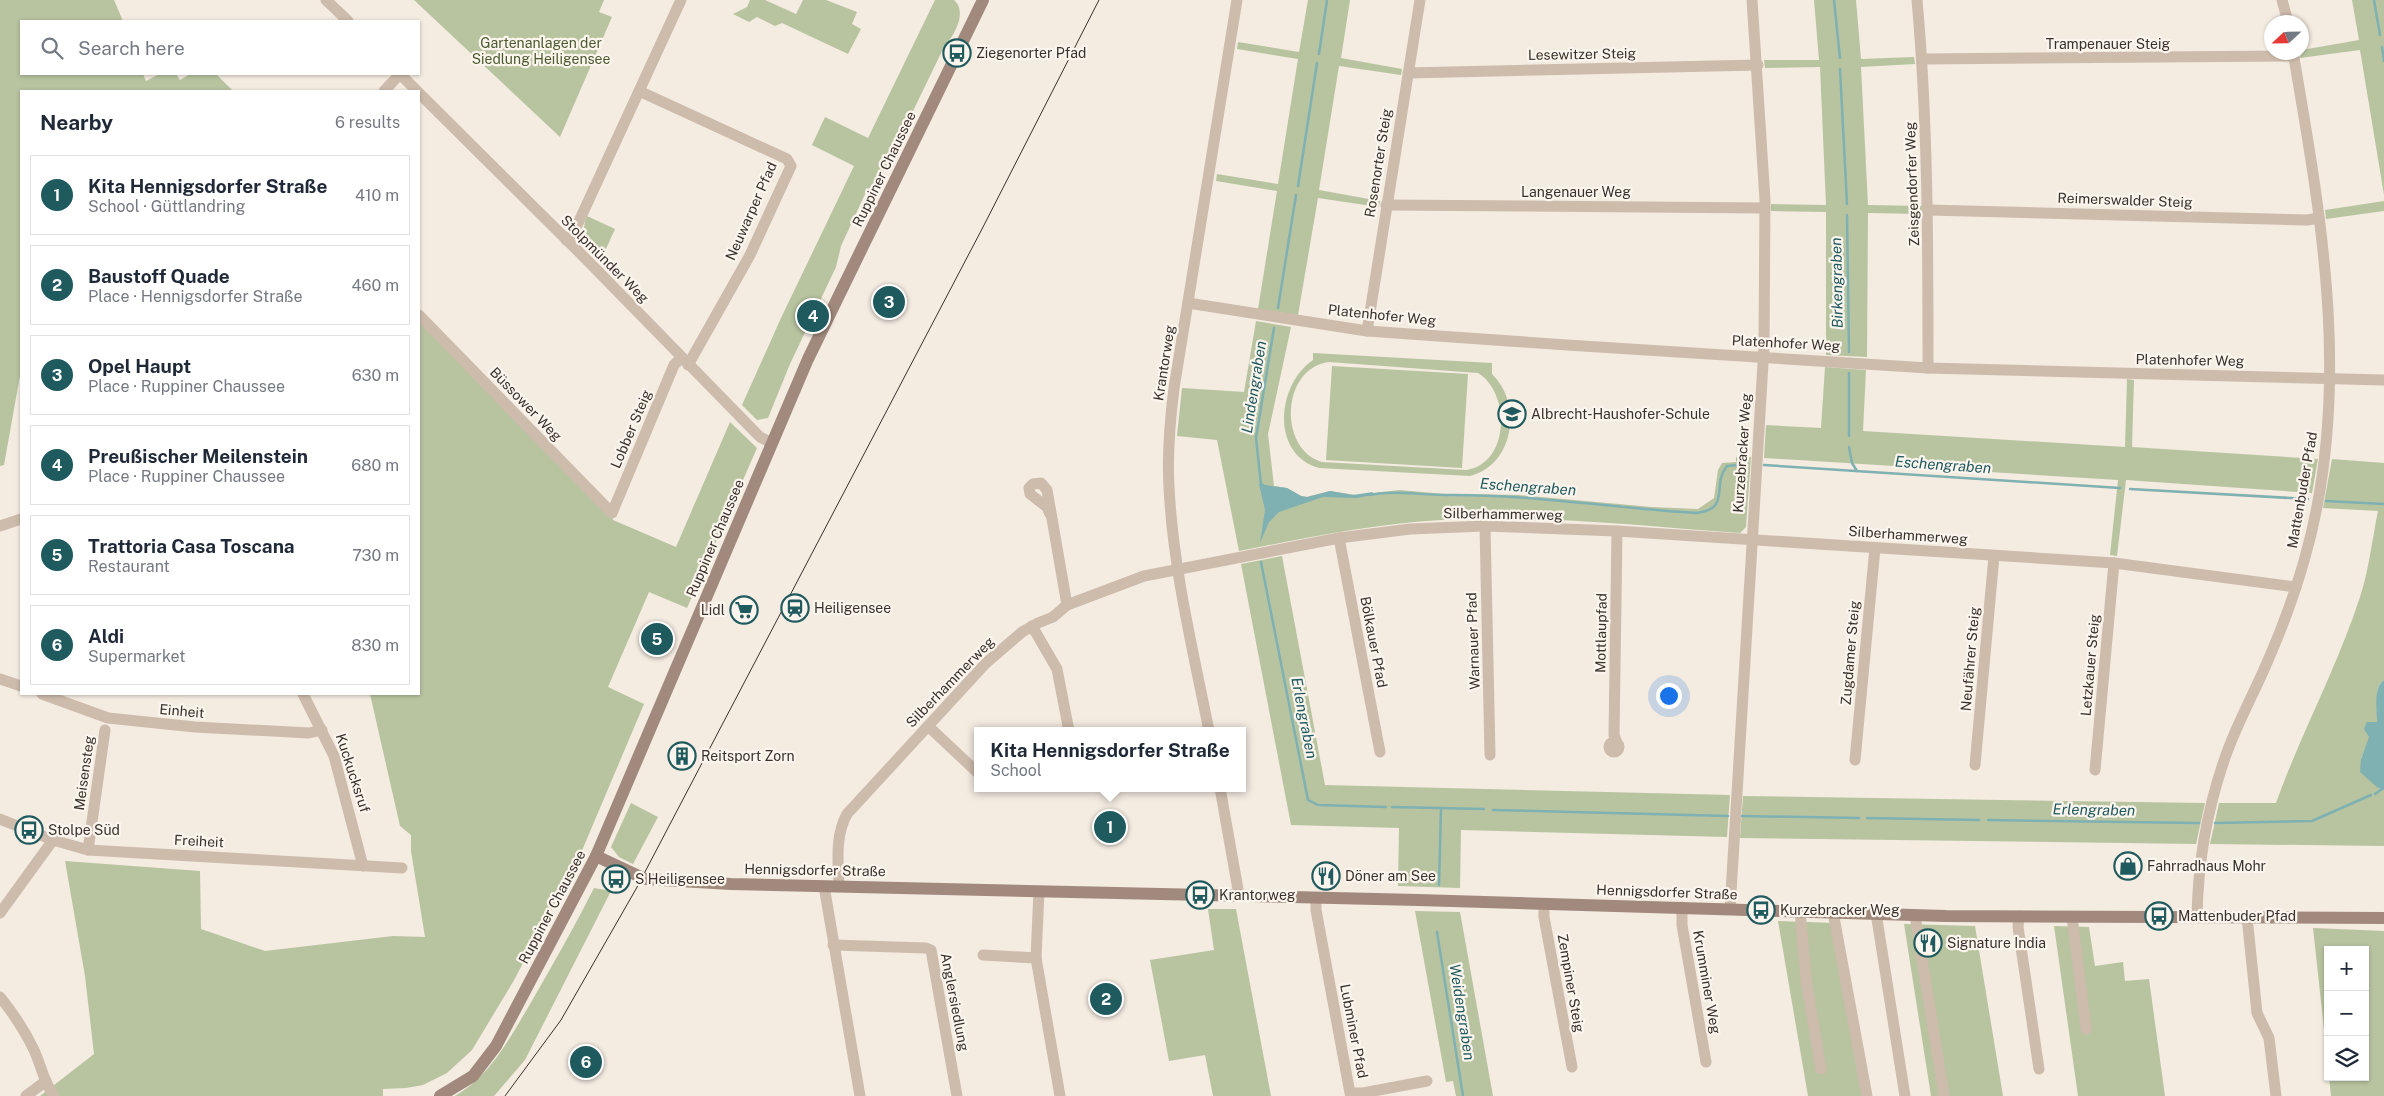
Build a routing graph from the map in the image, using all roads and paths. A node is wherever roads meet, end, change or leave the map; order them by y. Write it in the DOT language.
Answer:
graph roads {
  1 [pos="326,0"];
  2 [pos="681,0"];
  3 [pos="983,0"];
  4 [pos="1237,0"];
  5 [pos="1420,0"];
  6 [pos="1752,0"];
  7 [pos="1917,0"];
  8 [pos="2282,0"];
  9 [pos="2286,15"];
  10 [pos="347,20"];
  11 [pos="2264,54"];
  12 [pos="1923,59"];
  13 [pos="2294,60"];
  14 [pos="1758,65"];
  15 [pos="1408,73"];
  16 [pos="399,75"];
  17 [pos="401,75"];
  18 [pos="385,90"];
  19 [pos="416,90"];
  20 [pos="639,91"];
  21 [pos="420,94"];
  22 [pos="1386,205"];
  23 [pos="1764,208"];
  24 [pos="1929,210"];
  25 [pos="2319,218"];
  26 [pos="566,240"];
  27 [pos="1188,304"];
  28 [pos="420,316"];
  29 [pos="1367,331"];
  30 [pos="1763,358"];
  31 [pos="684,361"];
  32 [pos="1928,368"];
  33 [pos="2332,379"];
  34 [pos="2384,380"];
  35 [pos="772,443"];
  36 [pos="612,513"];
  37 [pos="1050,514"];
  38 [pos="20,519"];
  39 [pos="0,526"];
  40 [pos="1485,526"];
  41 [pos="1617,531"];
  42 [pos="1339,538"];
  43 [pos="1752,540"];
  44 [pos="1875,548"];
  45 [pos="1994,556"];
  46 [pos="2114,563"];
  47 [pos="1178,568"];
  48 [pos="2296,587"];
  49 [pos="1067,605"];
  50 [pos="1032,626"];
  51 [pos="0,678"];
  52 [pos="20,686"];
  53 [pos="45,695"];
  54 [pos="304,695"];
  55 [pos="928,726"];
  56 [pos="1068,727"];
  57 [pos="1208,727"];
  58 [pos="106,730"];
  59 [pos="322,730"];
  60 [pos="1614,740"];
  61 [pos="1380,752"];
  62 [pos="1490,755"];
  63 [pos="1855,760"];
  64 [pos="1975,765"];
  65 [pos="974,769"];
  66 [pos="2095,770"];
  67 [pos="1221,792"];
  68 [pos="0,819"];
  69 [pos="53,840"];
  70 [pos="88,850"];
  71 [pos="596,856"];
  72 [pos="363,866"];
  73 [pos="402,868"];
  74 [pos="824,886"];
  75 [pos="839,886"];
  76 [pos="1039,891"];
  77 [pos="1240,896"];
  78 [pos="1316,898"];
  79 [pos="1544,904"];
  80 [pos="1682,907"];
  81 [pos="1730,909"];
  82 [pos="1800,911"];
  83 [pos="1833,912"];
  84 [pos="0,913"];
  85 [pos="1876,913"];
  86 [pos="1915,915"];
  87 [pos="2019,916"];
  88 [pos="2072,917"];
  89 [pos="2197,917"];
  90 [pos="2247,917"];
  91 [pos="2384,918"];
  92 [pos="833,945"];
  93 [pos="983,955"];
  94 [pos="1036,958"];
  95 [pos="0,997"];
  96 [pos="2086,1029"];
  97 [pos="1706,1062"];
  98 [pos="1572,1067"];
  99 [pos="1821,1069"];
  100 [pos="2039,1069"];
  101 [pos="46,1081"];
  102 [pos="1427,1081"];
  103 [pos="1944,1095"];
  104 [pos="26,1096"];
  105 [pos="54,1096"];
  106 [pos="440,1096"];
  107 [pos="860,1096"];
  108 [pos="957,1096"];
  109 [pos="1060,1096"];
  110 [pos="1867,1096"];
  111 [pos="1905,1096"];
  112 [pos="2276,1096"];
  1 -- 10 [label="street"];
  2 -- 20 [label="street"];
  3 -- 35 [label="main road, Ruppiner Chaussee"];
  4 -- 27 [label="street, Krantorweg"];
  5 -- 15 [label="street, Rosenorter Steig"];
  6 -- 14 [label="street, Kurzebracker Weg"];
  7 -- 12 [label="street, Zeisgendorfer Weg"];
  8 -- 9 [label="street"];
  11 -- 12 [label="street, Trampenauer Steig"];
  12 -- 24 [label="street, Zeisgendorfer Weg"];
  13 -- 25 [label="street, Mattenbuder Pfad"];
  14 -- 15 [label="street, Lesewitzer Steig"];
  14 -- 23 [label="street, Kurzebracker Weg"];
  15 -- 22 [label="street, Rosenorter Steig"];
  16 -- 18 [label="street"];
  17 -- 19 [label="street, Stolpmünder Weg"];
  20 -- 26 [label="street"];
  20 -- 31 [label="street, Neuwarper Pfad"];
  21 -- 26 [label="street, Stolpmünder Weg"];
  22 -- 23 [label="street, Langenauer Weg"];
  22 -- 29 [label="street, Rosenorter Steig"];
  23 -- 30 [label="street, Kurzebracker Weg"];
  24 -- 25 [label="street, Reimerswalder Steig"];
  24 -- 32 [label="street, Zeisgendorfer Weg"];
  25 -- 33 [label="street, Mattenbuder Pfad"];
  26 -- 31 [label="street, Stolpmünder Weg"];
  27 -- 29 [label="street, Platenhofer Weg"];
  27 -- 47 [label="street, Krantorweg"];
  28 -- 36 [label="street, Büssower Weg"];
  29 -- 30 [label="street, Platenhofer Weg"];
  30 -- 32 [label="street, Platenhofer Weg"];
  30 -- 43 [label="street, Kurzebracker Weg"];
  31 -- 35 [label="street, Stolpmünder Weg"];
  31 -- 36 [label="street, Lobber Steig"];
  32 -- 33 [label="street, Platenhofer Weg"];
  33 -- 34 [label="street, Platenhofer Weg"];
  33 -- 48 [label="street, Mattenbuder Pfad"];
  35 -- 71 [label="main road, Ruppiner Chaussee"];
  37 -- 49 [label="street"];
  38 -- 39 [label="street"];
  40 -- 41 [label="street, Silberhammerweg"];
  40 -- 42 [label="street, Silberhammerweg"];
  40 -- 62 [label="street, Warnauer Pfad"];
  41 -- 43 [label="street, Silberhammerweg"];
  41 -- 60 [label="street, Mottlaupfad"];
  42 -- 47 [label="street, Silberhammerweg"];
  42 -- 61 [label="street, Bölkauer Pfad"];
  43 -- 44 [label="street, Silberhammerweg"];
  43 -- 81 [label="street, Kurzebracker Weg"];
  44 -- 45 [label="street, Silberhammerweg"];
  44 -- 63 [label="street, Zugdamer Steig"];
  45 -- 46 [label="street, Silberhammerweg"];
  45 -- 64 [label="street, Neufährer Steig"];
  46 -- 48 [label="street, Silberhammerweg"];
  46 -- 66 [label="street, Letzkauer Steig"];
  47 -- 49 [label="street, Silberhammerweg"];
  47 -- 57 [label="street, Krantorweg"];
  48 -- 89 [label="street, Mattenbuder Pfad"];
  49 -- 50 [label="street, Silberhammerweg"];
  50 -- 55 [label="street, Silberhammerweg"];
  50 -- 56 [label="street"];
  51 -- 52 [label="street"];
  53 -- 59 [label="street, Einheit"];
  54 -- 59 [label="street, Kuckucksruf"];
  55 -- 65 [label="street"];
  55 -- 75 [label="street, Silberhammerweg"];
  58 -- 70 [label="street, Meisensteg"];
  59 -- 72 [label="street, Kuckucksruf"];
  67 -- 77 [label="street"];
  68 -- 69 [label="street, Freiheit"];
  69 -- 70 [label="street, Freiheit"];
  69 -- 84 [label="street"];
  70 -- 72 [label="street, Freiheit"];
  71 -- 74 [label="main road, Hennigsdorfer Straße"];
  71 -- 106 [label="main road, Ruppiner Chaussee"];
  72 -- 73 [label="street, Freiheit"];
  74 -- 75 [label="main road, Hennigsdorfer Straße"];
  74 -- 92 [label="street"];
  75 -- 76 [label="main road, Hennigsdorfer Straße"];
  76 -- 77 [label="main road, Hennigsdorfer Straße"];
  76 -- 94 [label="street"];
  77 -- 78 [label="main road, Hennigsdorfer Straße"];
  78 -- 79 [label="main road, Hennigsdorfer Straße"];
  78 -- 102 [label="street, Lubminer Pfad"];
  79 -- 80 [label="main road, Hennigsdorfer Straße"];
  79 -- 98 [label="street, Zempiner Steig"];
  80 -- 81 [label="main road, Hennigsdorfer Straße"];
  80 -- 97 [label="street, Krumminer Weg"];
  81 -- 82 [label="main road, Hennigsdorfer Straße"];
  82 -- 83 [label="main road, Hennigsdorfer Straße"];
  82 -- 99 [label="street"];
  83 -- 85 [label="main road, Hennigsdorfer Straße"];
  83 -- 110 [label="street"];
  85 -- 86 [label="main road, Hennigsdorfer Straße"];
  85 -- 111 [label="street"];
  86 -- 87 [label="main road, Hennigsdorfer Straße"];
  86 -- 103 [label="street"];
  87 -- 88 [label="main road, Hennigsdorfer Straße"];
  87 -- 100 [label="street"];
  88 -- 89 [label="main road, Hennigsdorfer Straße"];
  88 -- 96 [label="street"];
  89 -- 90 [label="main road, Hennigsdorfer Straße"];
  90 -- 91 [label="main road, Hennigsdorfer Straße"];
  90 -- 112 [label="street"];
  92 -- 107 [label="street"];
  92 -- 108 [label="street, Anglersiedlung"];
  93 -- 94 [label="street"];
  94 -- 109 [label="street"];
  95 -- 101 [label="street"];
  101 -- 104 [label="street"];
  101 -- 105 [label="street"];
}
